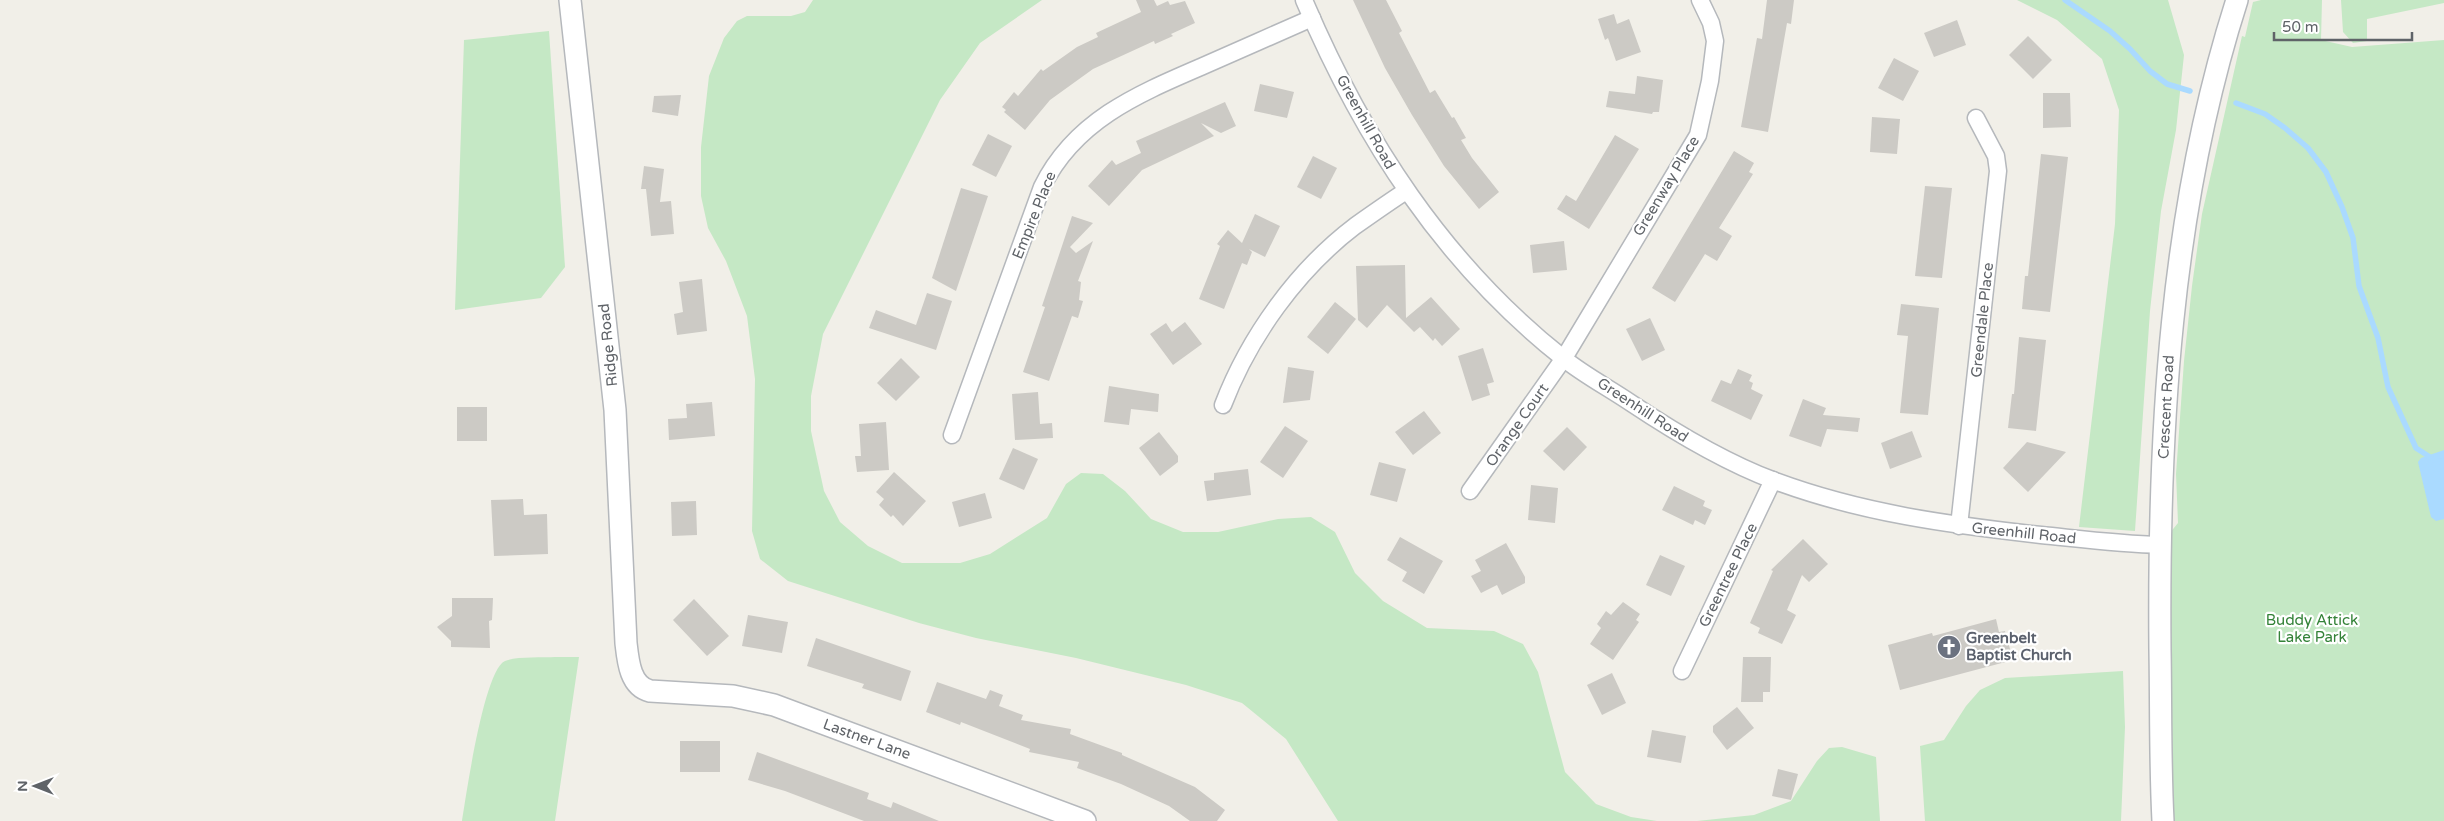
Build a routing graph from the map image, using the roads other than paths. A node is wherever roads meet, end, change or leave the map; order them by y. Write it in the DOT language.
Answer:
graph roads {
  1 [pos="570,0"];
  2 [pos="1304,0"];
  3 [pos="1700,0"];
  4 [pos="2237,0"];
  5 [pos="1312,18"];
  6 [pos="1976,118"];
  7 [pos="1406,191"];
  8 [pos="1564,358"];
  9 [pos="1223,405"];
  10 [pos="952,435"];
  11 [pos="1773,480"];
  12 [pos="1470,491"];
  13 [pos="1959,526"];
  14 [pos="2160,545"];
  15 [pos="1682,670"];
  16 [pos="641,688"];
  17 [pos="1085,821"];
  18 [pos="2163,821"];
  1 -- 16 [label="street, Ridge Road"];
  2 -- 5 [label="street, Greenhill Road"];
  3 -- 8 [label="street, Greenway Place"];
  4 -- 14 [label="street, Crescent Road"];
  5 -- 7 [label="street, Greenhill Road"];
  5 -- 10 [label="street, Empire Place"];
  6 -- 13 [label="street, Greendale Place"];
  7 -- 8 [label="street, Greenhill Road"];
  7 -- 9 [label="street"];
  8 -- 11 [label="street, Greenhill Road"];
  8 -- 12 [label="street, Orange Court"];
  11 -- 13 [label="street, Greenhill Road"];
  11 -- 15 [label="street, Greentree Place"];
  13 -- 14 [label="street, Greenhill Road"];
  14 -- 18 [label="street, Crescent Road"];
  16 -- 17 [label="street, Lastner Lane"];
}
